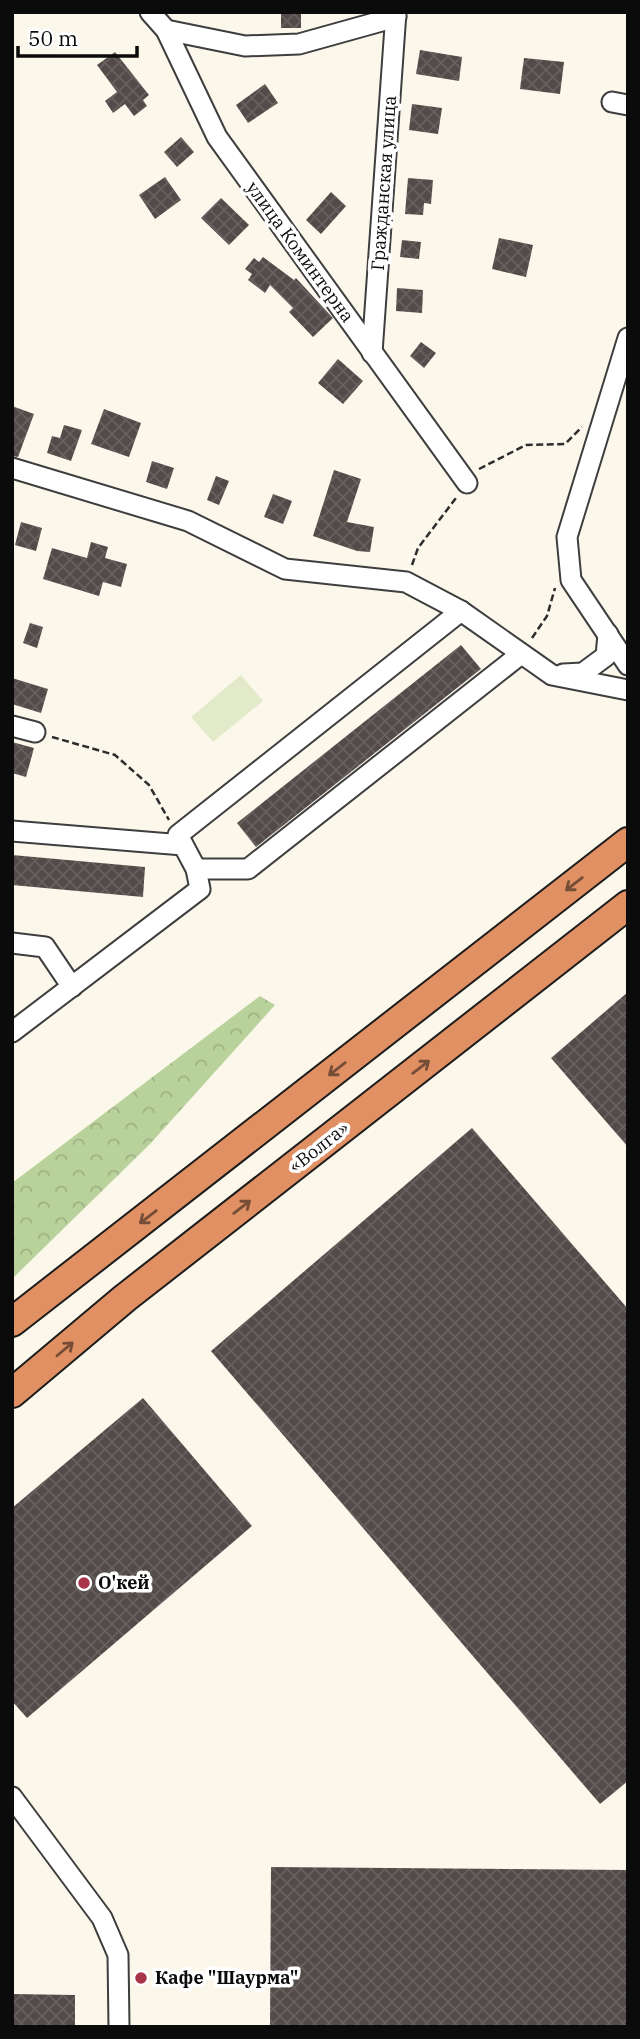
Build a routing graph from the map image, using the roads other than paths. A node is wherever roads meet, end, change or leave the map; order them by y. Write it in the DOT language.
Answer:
graph roads {
  1 [pos="150,12"];
  2 [pos="396,15"];
  3 [pos="166,30"];
  4 [pos="628,338"];
  5 [pos="372,353"];
  6 [pos="607,403"];
  7 [pos="628,404"];
  8 [pos="12,468"];
  9 [pos="467,483"];
  10 [pos="461,611"];
  11 [pos="608,634"];
  12 [pos="521,653"];
  13 [pos="627,663"];
  14 [pos="552,676"];
  15 [pos="628,690"];
  16 [pos="12,726"];
  17 [pos="35,732"];
  18 [pos="12,831"];
  19 [pos="180,840"];
  20 [pos="628,842"];
  21 [pos="196,869"];
  22 [pos="628,905"];
  23 [pos="12,943"];
  24 [pos="72,987"];
  25 [pos="12,1032"];
  26 [pos="12,1322"];
  27 [pos="12,1392"];
  28 [pos="12,1797"];
  29 [pos="119,2027"];
  1 -- 3 [label="street, улица Коминтерна"];
  2 -- 3 [label="street"];
  2 -- 5 [label="street, Гражданская улица"];
  3 -- 5 [label="street, улица Коминтерна"];
  4 -- 6 [label="street"];
  5 -- 9 [label="street, улица Коминтерна"];
  6 -- 7 [label="street"];
  6 -- 11 [label="street"];
  8 -- 10 [label="street"];
  10 -- 12 [label="street"];
  10 -- 19 [label="street"];
  11 -- 13 [label="street"];
  11 -- 14 [label="street"];
  12 -- 14 [label="street"];
  12 -- 21 [label="street"];
  14 -- 15 [label="street"];
  16 -- 17 [label="street"];
  18 -- 19 [label="street"];
  19 -- 21 [label="street"];
  20 -- 26 [label="highway, one-way"];
  21 -- 24 [label="street"];
  27 -- 22 [label="highway, «Волга», one-way"];
  23 -- 24 [label="street"];
  24 -- 25 [label="street"];
  28 -- 29 [label="street"];
}
